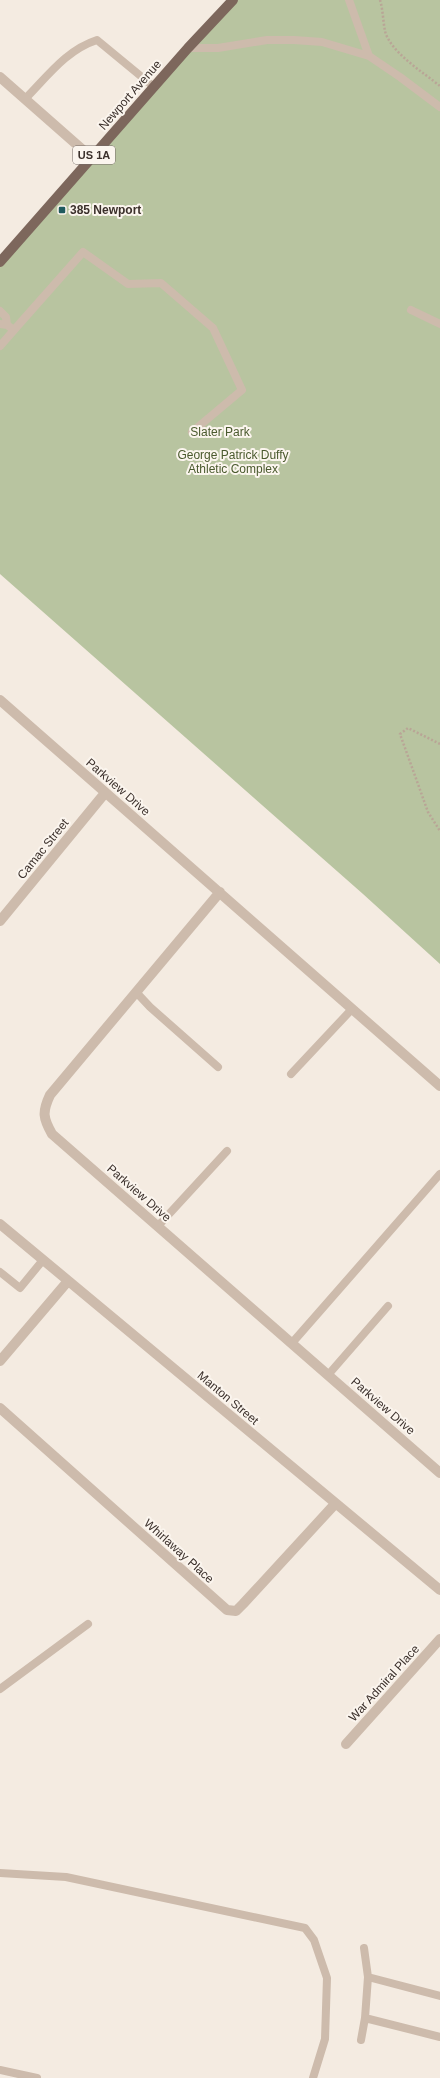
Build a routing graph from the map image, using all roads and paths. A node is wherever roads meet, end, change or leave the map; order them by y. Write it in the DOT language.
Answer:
graph roads {
  1 [pos="233,0"];
  2 [pos="349,0"];
  3 [pos="380,0"];
  4 [pos="188,48"];
  5 [pos="369,56"];
  6 [pos="0,77"];
  7 [pos="440,86"];
  8 [pos="154,87"];
  9 [pos="25,99"];
  10 [pos="440,108"];
  11 [pos="92,158"];
  12 [pos="0,262"];
  13 [pos="411,310"];
  14 [pos="0,311"];
  15 [pos="440,324"];
  16 [pos="7,326"];
  17 [pos="0,346"];
  18 [pos="192,432"];
  19 [pos="0,700"];
  20 [pos="440,744"];
  21 [pos="105,793"];
  22 [pos="440,831"];
  23 [pos="220,892"];
  24 [pos="0,921"];
  25 [pos="136,992"];
  26 [pos="352,1009"];
  27 [pos="218,1067"];
  28 [pos="291,1074"];
  29 [pos="440,1086"];
  30 [pos="227,1151"];
  31 [pos="440,1174"];
  32 [pos="0,1224"];
  33 [pos="158,1226"];
  34 [pos="42,1260"];
  35 [pos="0,1272"];
  36 [pos="68,1281"];
  37 [pos="388,1306"];
  38 [pos="292,1343"];
  39 [pos="0,1360"];
  40 [pos="328,1375"];
  41 [pos="0,1408"];
  42 [pos="440,1473"];
  43 [pos="335,1504"];
  44 [pos="440,1590"];
  45 [pos="88,1624"];
  46 [pos="440,1640"];
  47 [pos="0,1689"];
  48 [pos="346,1744"];
  49 [pos="0,1873"];
  50 [pos="364,1948"];
  51 [pos="368,1977"];
  52 [pos="440,1996"];
  53 [pos="365,2018"];
  54 [pos="440,2038"];
  55 [pos="360,2040"];
  56 [pos="0,2070"];
  57 [pos="37,2078"];
  58 [pos="313,2078"];
  1 -- 4 [label="main road, Newport Avenue / US 1A"];
  2 -- 5 [label="lane"];
  3 -- 7 [label="path"];
  4 -- 5 [label="lane"];
  4 -- 8 [label="main road, Newport Avenue / US 1A"];
  5 -- 10 [label="lane"];
  6 -- 9 [label="street"];
  8 -- 9 [label="lane"];
  8 -- 11 [label="main road, Newport Avenue / US 1A"];
  9 -- 11 [label="street"];
  11 -- 12 [label="main road, Newport Avenue / US 1A"];
  13 -- 15 [label="lane"];
  14 -- 16 [label="lane"];
  16 -- 17 [label="lane"];
  16 -- 18 [label="lane"];
  19 -- 21 [label="street, Parkview Drive"];
  20 -- 22 [label="path"];
  21 -- 23 [label="street, Parkview Drive"];
  21 -- 24 [label="street, Camac Street"];
  23 -- 25 [label="street, Parkview Drive"];
  23 -- 26 [label="street, Parkview Drive"];
  25 -- 27 [label="lane"];
  25 -- 33 [label="street, Parkview Drive"];
  26 -- 28 [label="lane"];
  26 -- 29 [label="street, Parkview Drive"];
  30 -- 33 [label="lane"];
  31 -- 38 [label="lane"];
  32 -- 34 [label="street, Manton Street"];
  33 -- 38 [label="street, Parkview Drive"];
  34 -- 35 [label="lane"];
  34 -- 36 [label="street, Manton Street"];
  36 -- 39 [label="street"];
  36 -- 43 [label="street, Manton Street"];
  37 -- 40 [label="lane"];
  38 -- 40 [label="street, Parkview Drive"];
  40 -- 42 [label="street, Parkview Drive"];
  41 -- 43 [label="street, Whirlaway Place"];
  43 -- 44 [label="street, Manton Street"];
  45 -- 47 [label="lane"];
  46 -- 48 [label="street, War Admiral Place"];
  49 -- 58 [label="lane"];
  50 -- 51 [label="lane"];
  51 -- 52 [label="lane"];
  51 -- 53 [label="lane"];
  53 -- 54 [label="lane"];
  53 -- 55 [label="lane"];
  56 -- 57 [label="lane"];
}
